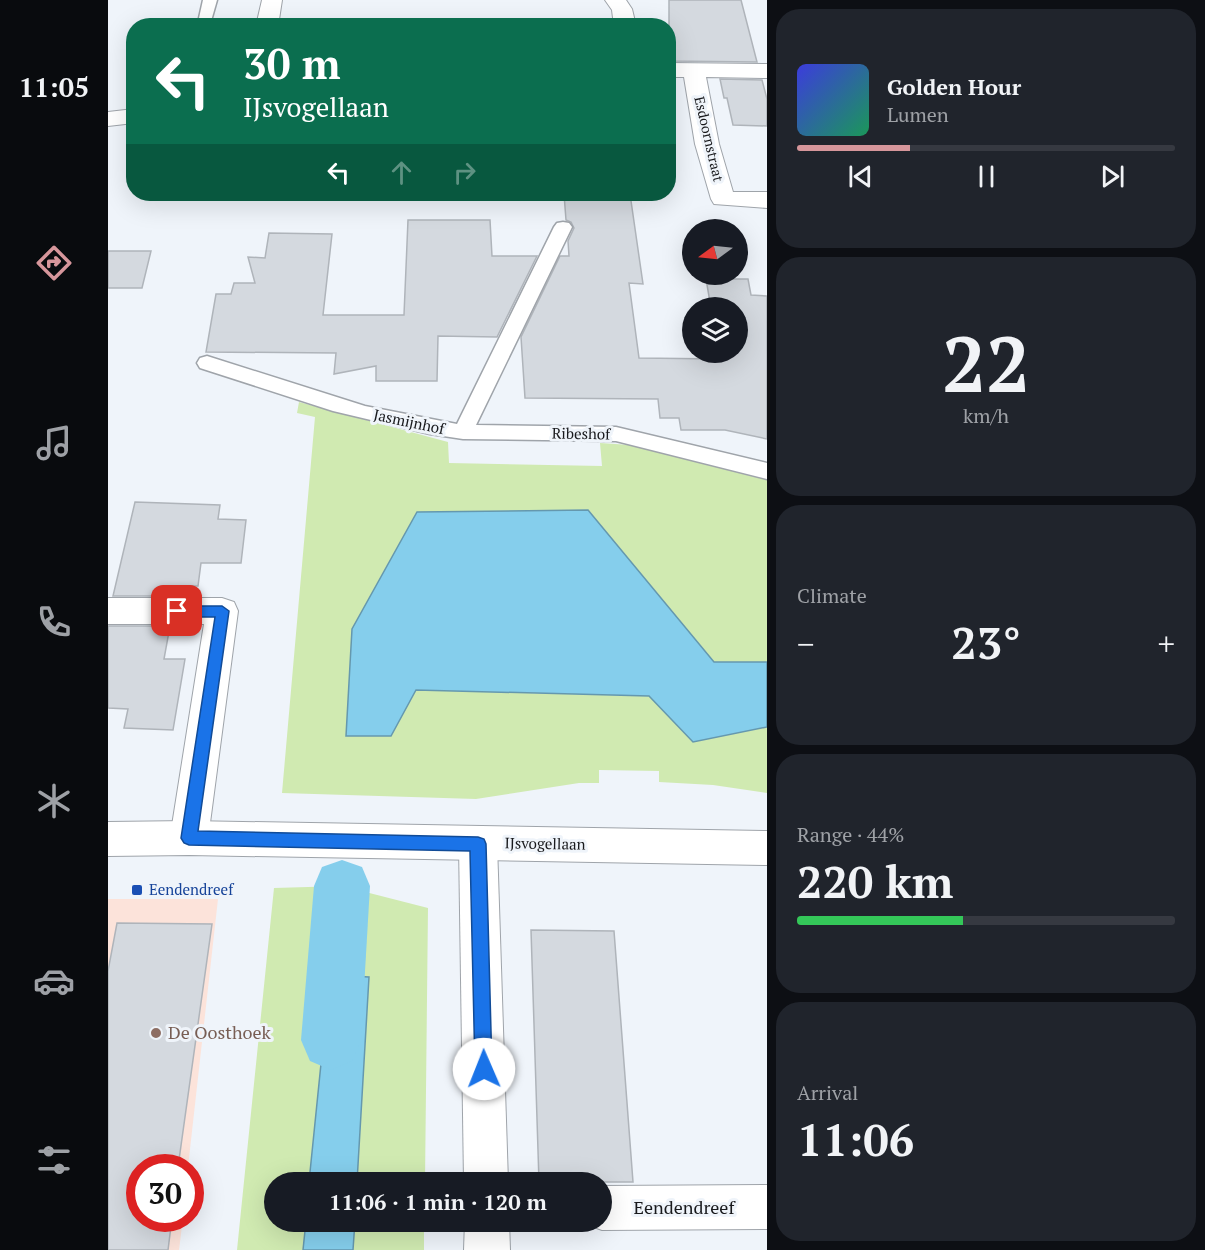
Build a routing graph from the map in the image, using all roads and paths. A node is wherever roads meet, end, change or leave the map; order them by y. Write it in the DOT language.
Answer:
graph roads {
  1 [pos="210,0"];
  2 [pos="272,0"];
  3 [pos="615,0"];
  4 [pos="206,18"];
  5 [pos="269,18"];
  6 [pos="624,18"];
  7 [pos="676,70"];
  8 [pos="694,71"];
  9 [pos="767,71"];
  10 [pos="126,117"];
  11 [pos="108,118"];
  12 [pos="767,200"];
  13 [pos="563,227"];
  14 [pos="207,363"];
  15 [pos="463,432"];
  16 [pos="767,471"];
  17 [pos="108,611"];
  18 [pos="189,838"];
  19 [pos="108,839"];
  20 [pos="478,844"];
  21 [pos="767,848"];
  22 [pos="486,1172"];
  23 [pos="767,1207"];
  24 [pos="612,1209"];
  25 [pos="487,1232"];
  26 [pos="487,1250"];
  1 -- 4 [label="lane"];
  2 -- 5 [label="street"];
  3 -- 6 [label="street"];
  7 -- 8 [label="street"];
  8 -- 9 [label="street"];
  8 -- 12 [label="street, Esdoornstraat"];
  10 -- 11 [label="street"];
  13 -- 15 [label="lane, Jasmijnhof"];
  14 -- 15 [label="lane, Jasmijnhof"];
  15 -- 16 [label="lane, Ribeshof"];
  17 -- 18 [label="street"];
  18 -- 19 [label="street, IJsvogellaan"];
  18 -- 20 [label="street, IJsvogellaan"];
  20 -- 21 [label="street, IJsvogellaan"];
  20 -- 22 [label="street"];
  23 -- 24 [label="street, Eendendreef"];
  25 -- 26 [label="street"];
}
